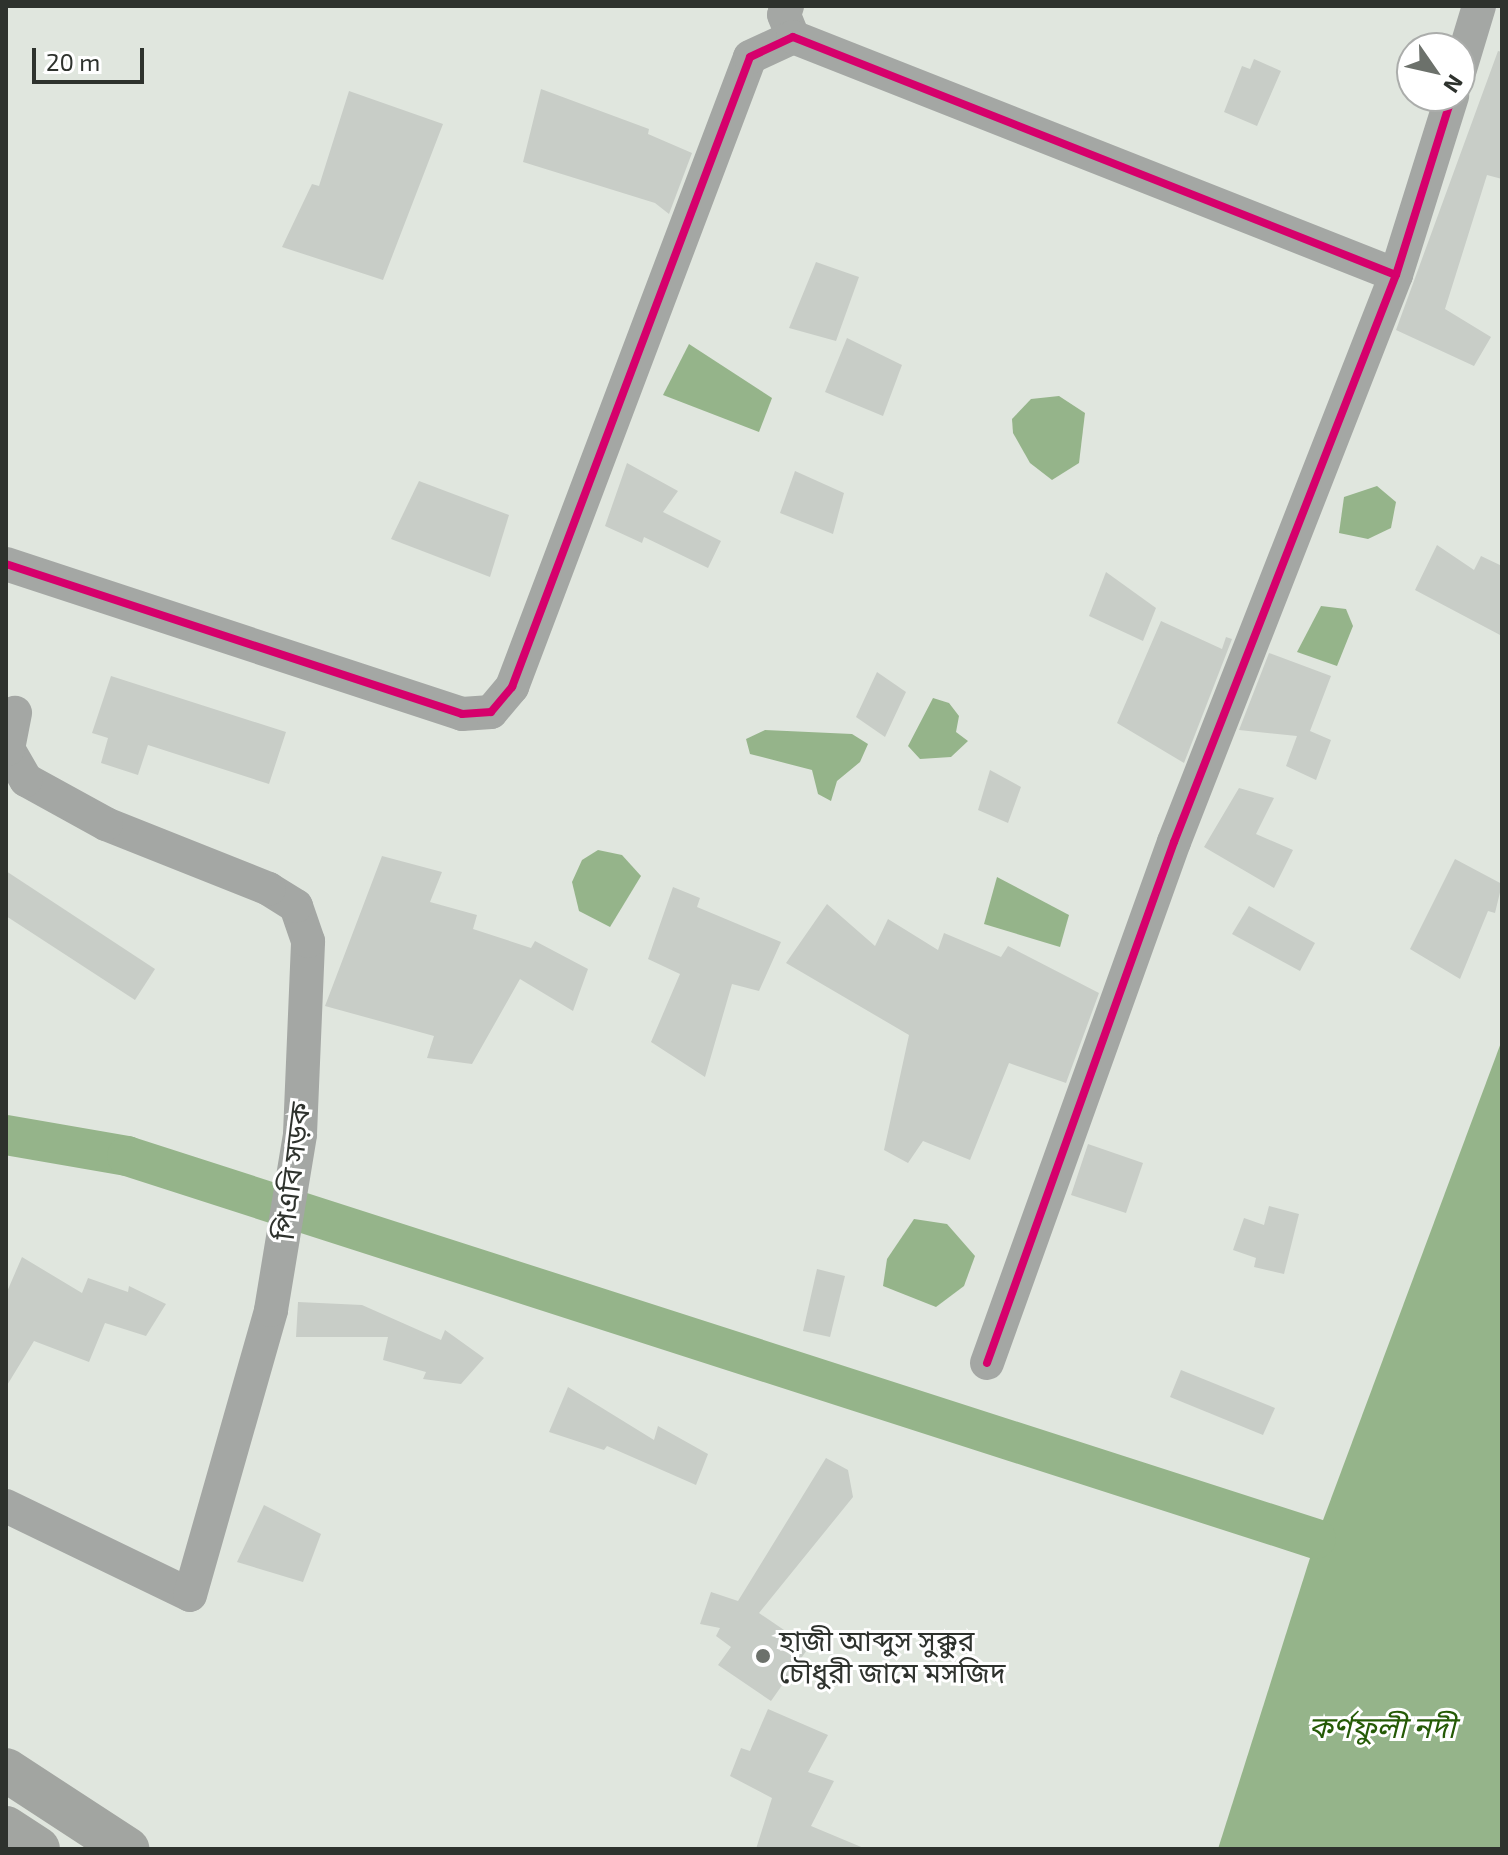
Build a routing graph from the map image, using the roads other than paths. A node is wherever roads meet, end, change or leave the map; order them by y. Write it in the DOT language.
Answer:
graph roads {
  1 [pos="1479,6"];
  2 [pos="790,22"];
  3 [pos="1471,32"];
  4 [pos="1447,112"];
  5 [pos="1396,275"];
  6 [pos="6,564"];
  7 [pos="15,713"];
  8 [pos="987,1363"];
  9 [pos="6,1506"];
  10 [pos="6,1770"];
  11 [pos="6,1828"];
  12 [pos="38,1849"];
  13 [pos="127,1849"];
  1 -- 3 [label="street"];
  2 -- 5 [label="street"];
  2 -- 6 [label="street"];
  4 -- 5 [label="street"];
  5 -- 8 [label="street"];
  7 -- 9 [label="street, পিএবি সড়ক"];
  10 -- 13 [label="highway"];
  11 -- 12 [label="highway"];
}
